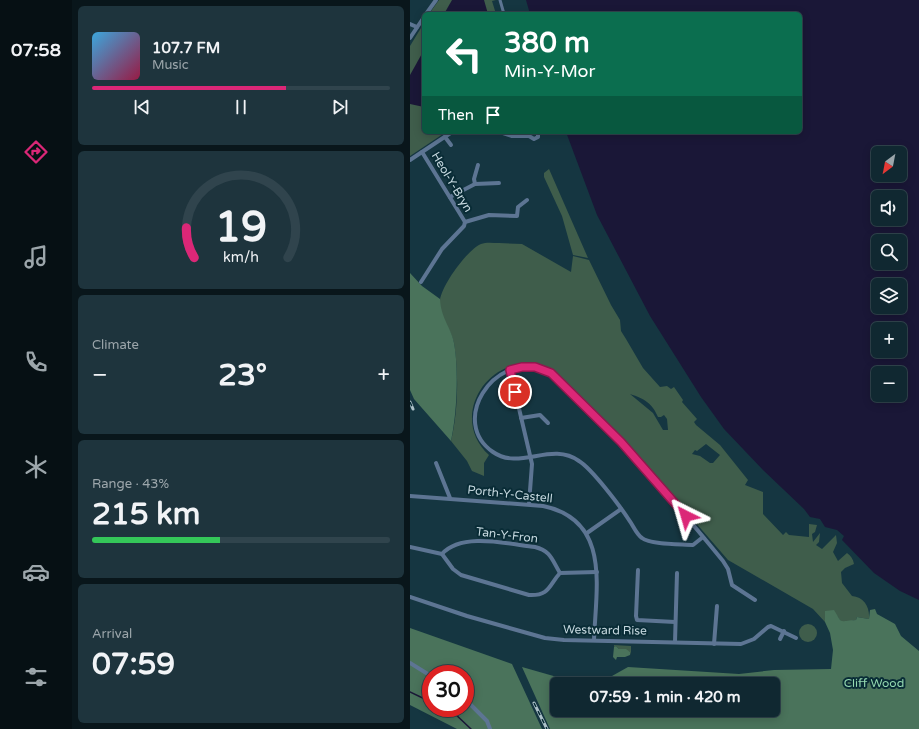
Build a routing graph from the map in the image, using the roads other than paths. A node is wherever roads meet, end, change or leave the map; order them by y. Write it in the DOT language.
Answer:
graph roads {
  1 [pos="436,0"];
  2 [pos="500,0"];
  3 [pos="427,12"];
  4 [pos="503,12"];
  5 [pos="422,20"];
  6 [pos="410,24"];
  7 [pos="416,27"];
  8 [pos="410,38"];
  9 [pos="449,134"];
  10 [pos="506,134"];
  11 [pos="529,134"];
  12 [pos="538,134"];
  13 [pos="445,137"];
  14 [pos="451,145"];
  15 [pos="422,152"];
  16 [pos="410,160"];
  17 [pos="478,166"];
  18 [pos="500,183"];
  19 [pos="475,184"];
  20 [pos="450,197"];
  21 [pos="526,200"];
  22 [pos="465,222"];
  23 [pos="421,282"];
  24 [pos="510,370"];
  25 [pos="521,418"];
  26 [pos="548,423"];
  27 [pos="531,456"];
  28 [pos="436,463"];
  29 [pos="410,496"];
  30 [pos="450,498"];
  31 [pos="529,504"];
  32 [pos="621,509"];
  33 [pos="587,533"];
  34 [pos="703,537"];
  35 [pos="410,547"];
  36 [pos="442,554"];
  37 [pos="638,570"];
  38 [pos="597,572"];
  39 [pos="560,573"];
  40 [pos="677,573"];
  41 [pos="410,597"];
  42 [pos="754,600"];
  43 [pos="717,606"];
  44 [pos="675,622"];
  45 [pos="784,631"];
  46 [pos="796,638"];
  47 [pos="780,639"];
  48 [pos="594,640"];
  49 [pos="675,642"];
  50 [pos="714,644"];
  51 [pos="410,663"];
  52 [pos="422,670"];
  53 [pos="474,708"];
  54 [pos="490,729"];
  1 -- 3 [label="street"];
  2 -- 4 [label="street"];
  5 -- 7 [label="street"];
  6 -- 7 [label="street"];
  7 -- 8 [label="street"];
  9 -- 13 [label="street"];
  10 -- 11 [label="street"];
  11 -- 12 [label="street"];
  13 -- 14 [label="street"];
  13 -- 15 [label="street"];
  15 -- 16 [label="street"];
  15 -- 20 [label="street, Heol-Y-Bryn"];
  17 -- 19 [label="street"];
  18 -- 19 [label="street"];
  19 -- 20 [label="street"];
  20 -- 22 [label="street, Heol-Y-Bryn"];
  21 -- 22 [label="street"];
  22 -- 23 [label="street"];
  24 -- 25 [label="street"];
  24 -- 27 [label="street"];
  24 -- 34 [label="street"];
  25 -- 26 [label="street"];
  25 -- 27 [label="street"];
  27 -- 31 [label="street"];
  27 -- 32 [label="street"];
  28 -- 30 [label="street"];
  29 -- 30 [label="street, Porth-Y-Castell"];
  30 -- 31 [label="street, Porth-Y-Castell"];
  31 -- 33 [label="street, Porth-Y-Castell"];
  32 -- 33 [label="street"];
  32 -- 34 [label="street"];
  33 -- 38 [label="street, Porth-Y-Castell"];
  34 -- 42 [label="street"];
  35 -- 36 [label="street"];
  36 -- 39 [label="street, Tan-Y-Fron"];
  36 -- 39 [label="street"];
  37 -- 44 [label="street"];
  38 -- 39 [label="street"];
  38 -- 48 [label="street, Porth-Y-Castell"];
  40 -- 44 [label="street"];
  41 -- 48 [label="street, Westward Rise"];
  43 -- 50 [label="street"];
  44 -- 49 [label="street"];
  45 -- 46 [label="street, Westward Rise"];
  45 -- 47 [label="street"];
  45 -- 50 [label="street, Westward Rise"];
  48 -- 49 [label="street, Westward Rise"];
  49 -- 50 [label="street, Westward Rise"];
  51 -- 52 [label="street"];
  53 -- 54 [label="street"];
}
